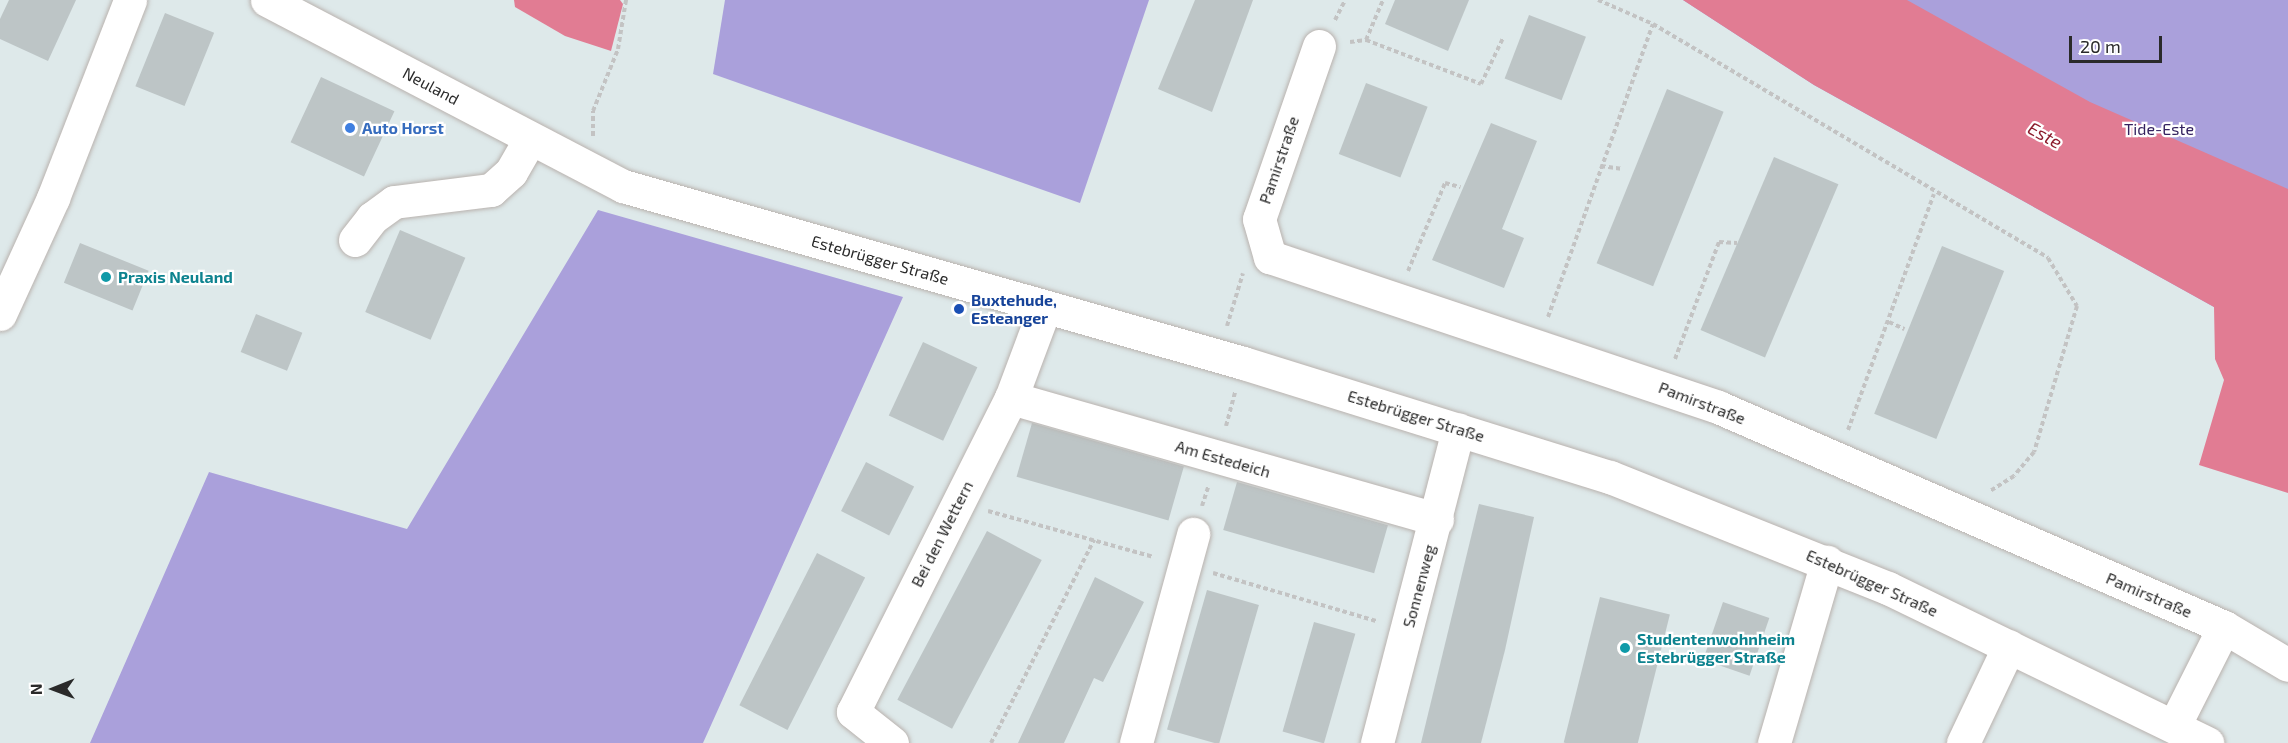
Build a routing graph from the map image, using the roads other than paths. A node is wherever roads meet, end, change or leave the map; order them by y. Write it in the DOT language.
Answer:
graph roads {
  1 [pos="130,0"];
  2 [pos="267,0"];
  3 [pos="1319,46"];
  4 [pos="530,139"];
  5 [pos="594,173"];
  6 [pos="355,240"];
  7 [pos="1045,307"];
  8 [pos="0,314"];
  9 [pos="1011,398"];
  10 [pos="1458,429"];
  11 [pos="1437,519"];
  12 [pos="1193,534"];
  13 [pos="1827,562"];
  14 [pos="2224,627"];
  15 [pos="2008,646"];
  16 [pos="2288,665"];
  17 [pos="2174,726"];
  18 [pos="1776,742"];
  19 [pos="892,743"];
  20 [pos="1136,743"];
  21 [pos="1377,743"];
  22 [pos="1963,743"];
  23 [pos="2207,743"];
  1 -- 8 [label="street"];
  2 -- 4 [label="street, Neuland"];
  3 -- 14 [label="street, Pamirstraße"];
  4 -- 5 [label="street, Neuland"];
  4 -- 6 [label="street"];
  5 -- 7 [label="street, Estebrügger Straße"];
  7 -- 9 [label="street, Bei den Wettern"];
  7 -- 10 [label="street, Estebrügger Straße"];
  9 -- 11 [label="street, Am Estedeich"];
  9 -- 19 [label="street, Bei den Wettern"];
  10 -- 11 [label="street, Sonnenweg"];
  10 -- 13 [label="street, Estebrügger Straße"];
  11 -- 21 [label="street, Sonnenweg"];
  12 -- 20 [label="street"];
  13 -- 15 [label="street, Estebrügger Straße"];
  13 -- 18 [label="street"];
  14 -- 16 [label="street, Pamirstraße"];
  14 -- 17 [label="street"];
  15 -- 17 [label="street, Estebrügger Straße"];
  15 -- 22 [label="street"];
  17 -- 23 [label="street, Estebrügger Straße"];
}
